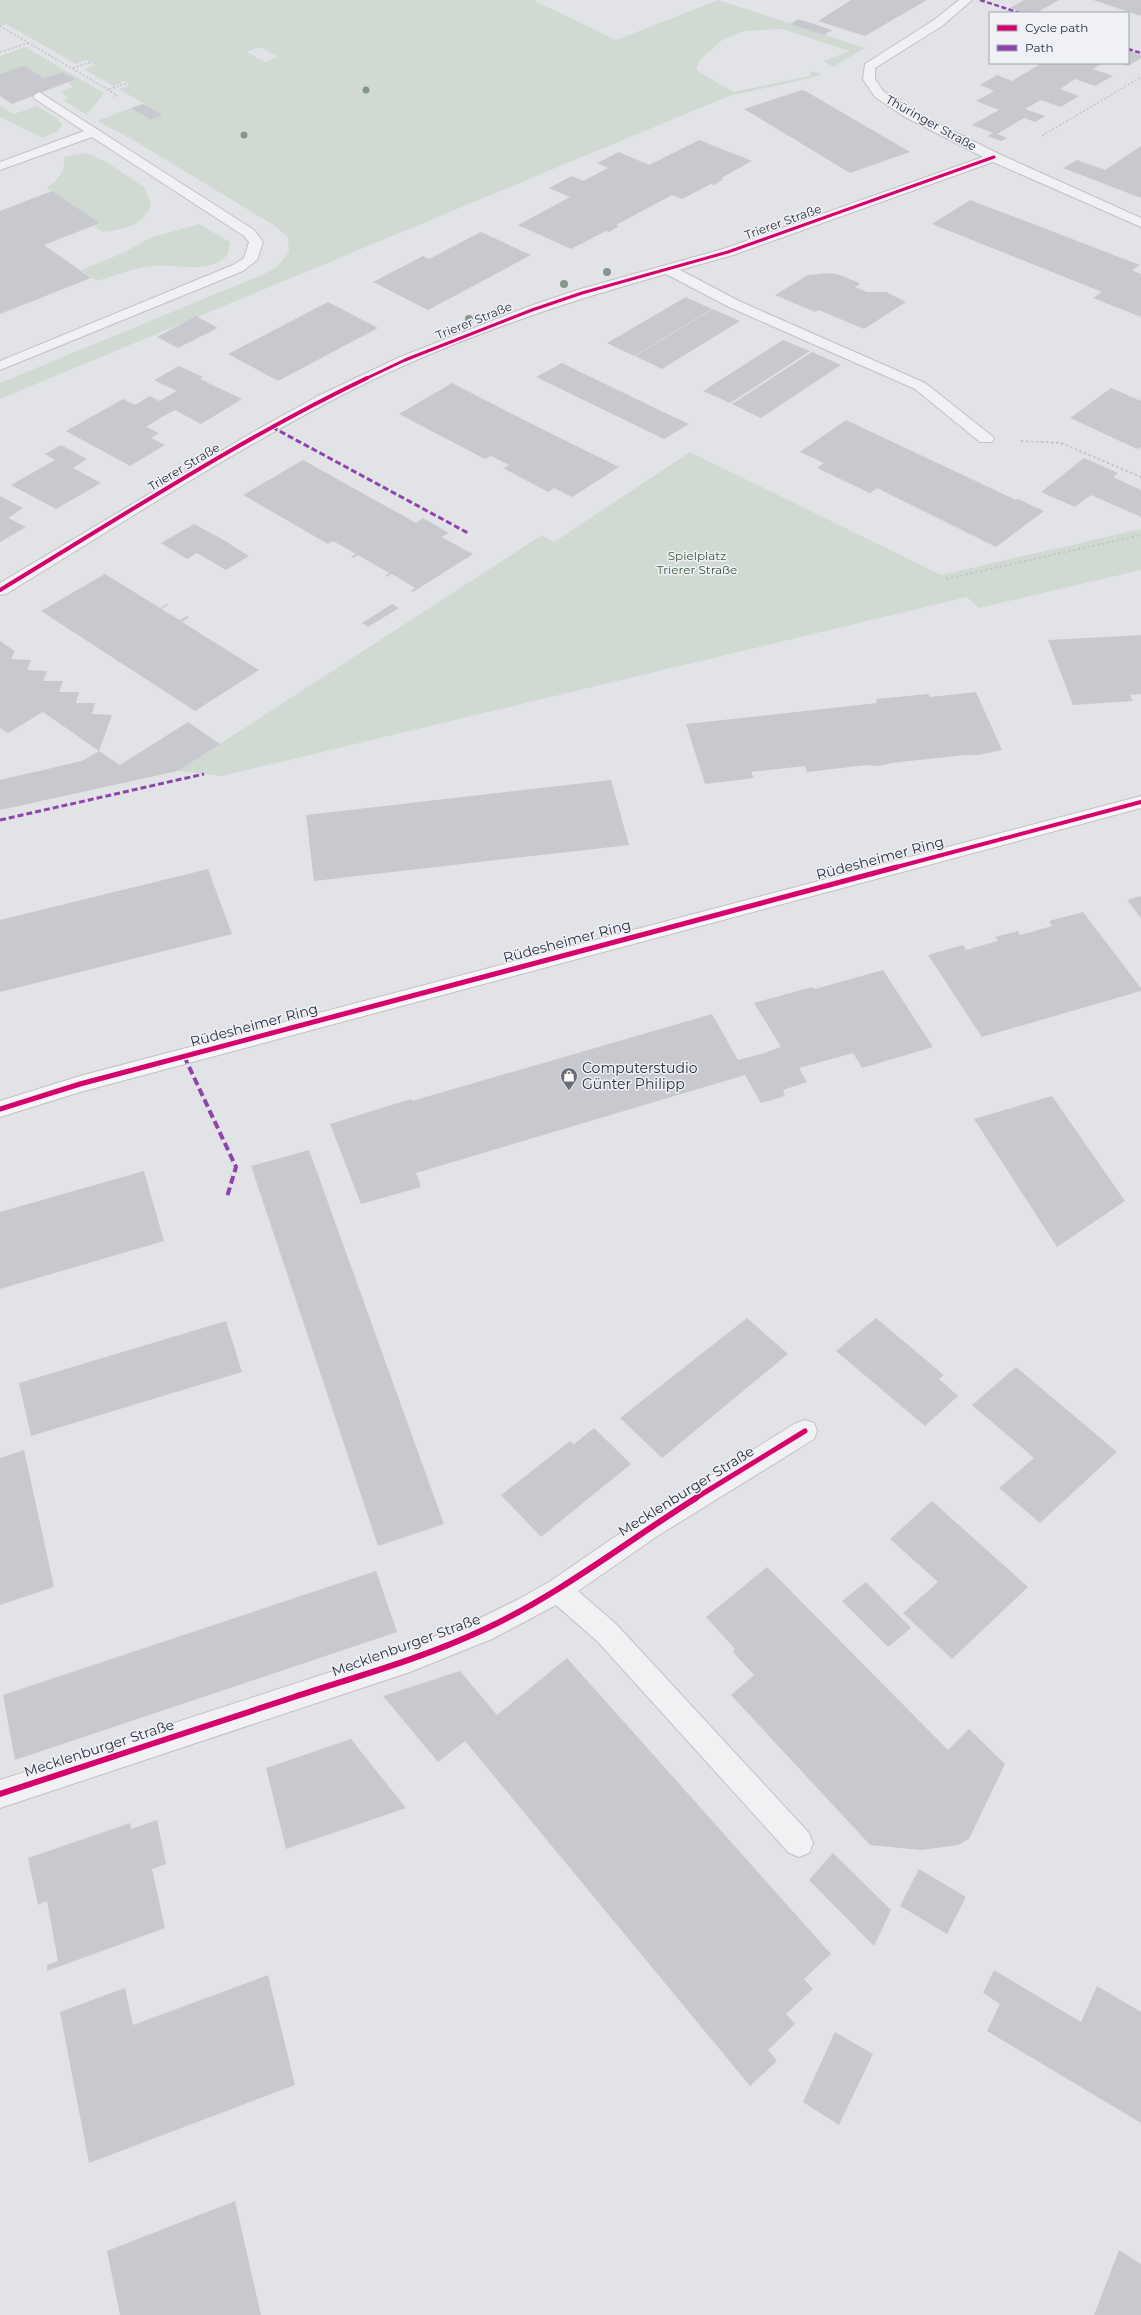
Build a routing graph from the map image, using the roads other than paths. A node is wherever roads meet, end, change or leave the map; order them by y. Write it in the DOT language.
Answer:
graph roads {
  1 [pos="966,0"];
  2 [pos="39,96"];
  3 [pos="93,132"];
  4 [pos="994,157"];
  5 [pos="0,166"];
  6 [pos="1141,223"];
  7 [pos="669,270"];
  8 [pos="0,366"];
  9 [pos="986,439"];
  10 [pos="0,590"];
  11 [pos="1141,802"];
  12 [pos="0,1109"];
  13 [pos="805,1431"];
  14 [pos="558,1590"];
  15 [pos="0,1794"];
  16 [pos="799,1843"];
  1 -- 4 [label="street, Thüringer Straße"];
  2 -- 3 [label="street"];
  3 -- 5 [label="street"];
  3 -- 8 [label="street"];
  4 -- 6 [label="street, Thüringer Straße"];
  4 -- 7 [label="street, Trierer Straße"];
  7 -- 9 [label="street"];
  7 -- 10 [label="street, Trierer Straße"];
  11 -- 12 [label="main road, Rüdesheimer Ring"];
  13 -- 14 [label="street, Mecklenburger Straße"];
  14 -- 15 [label="street, Mecklenburger Straße"];
  14 -- 16 [label="street"];
}
